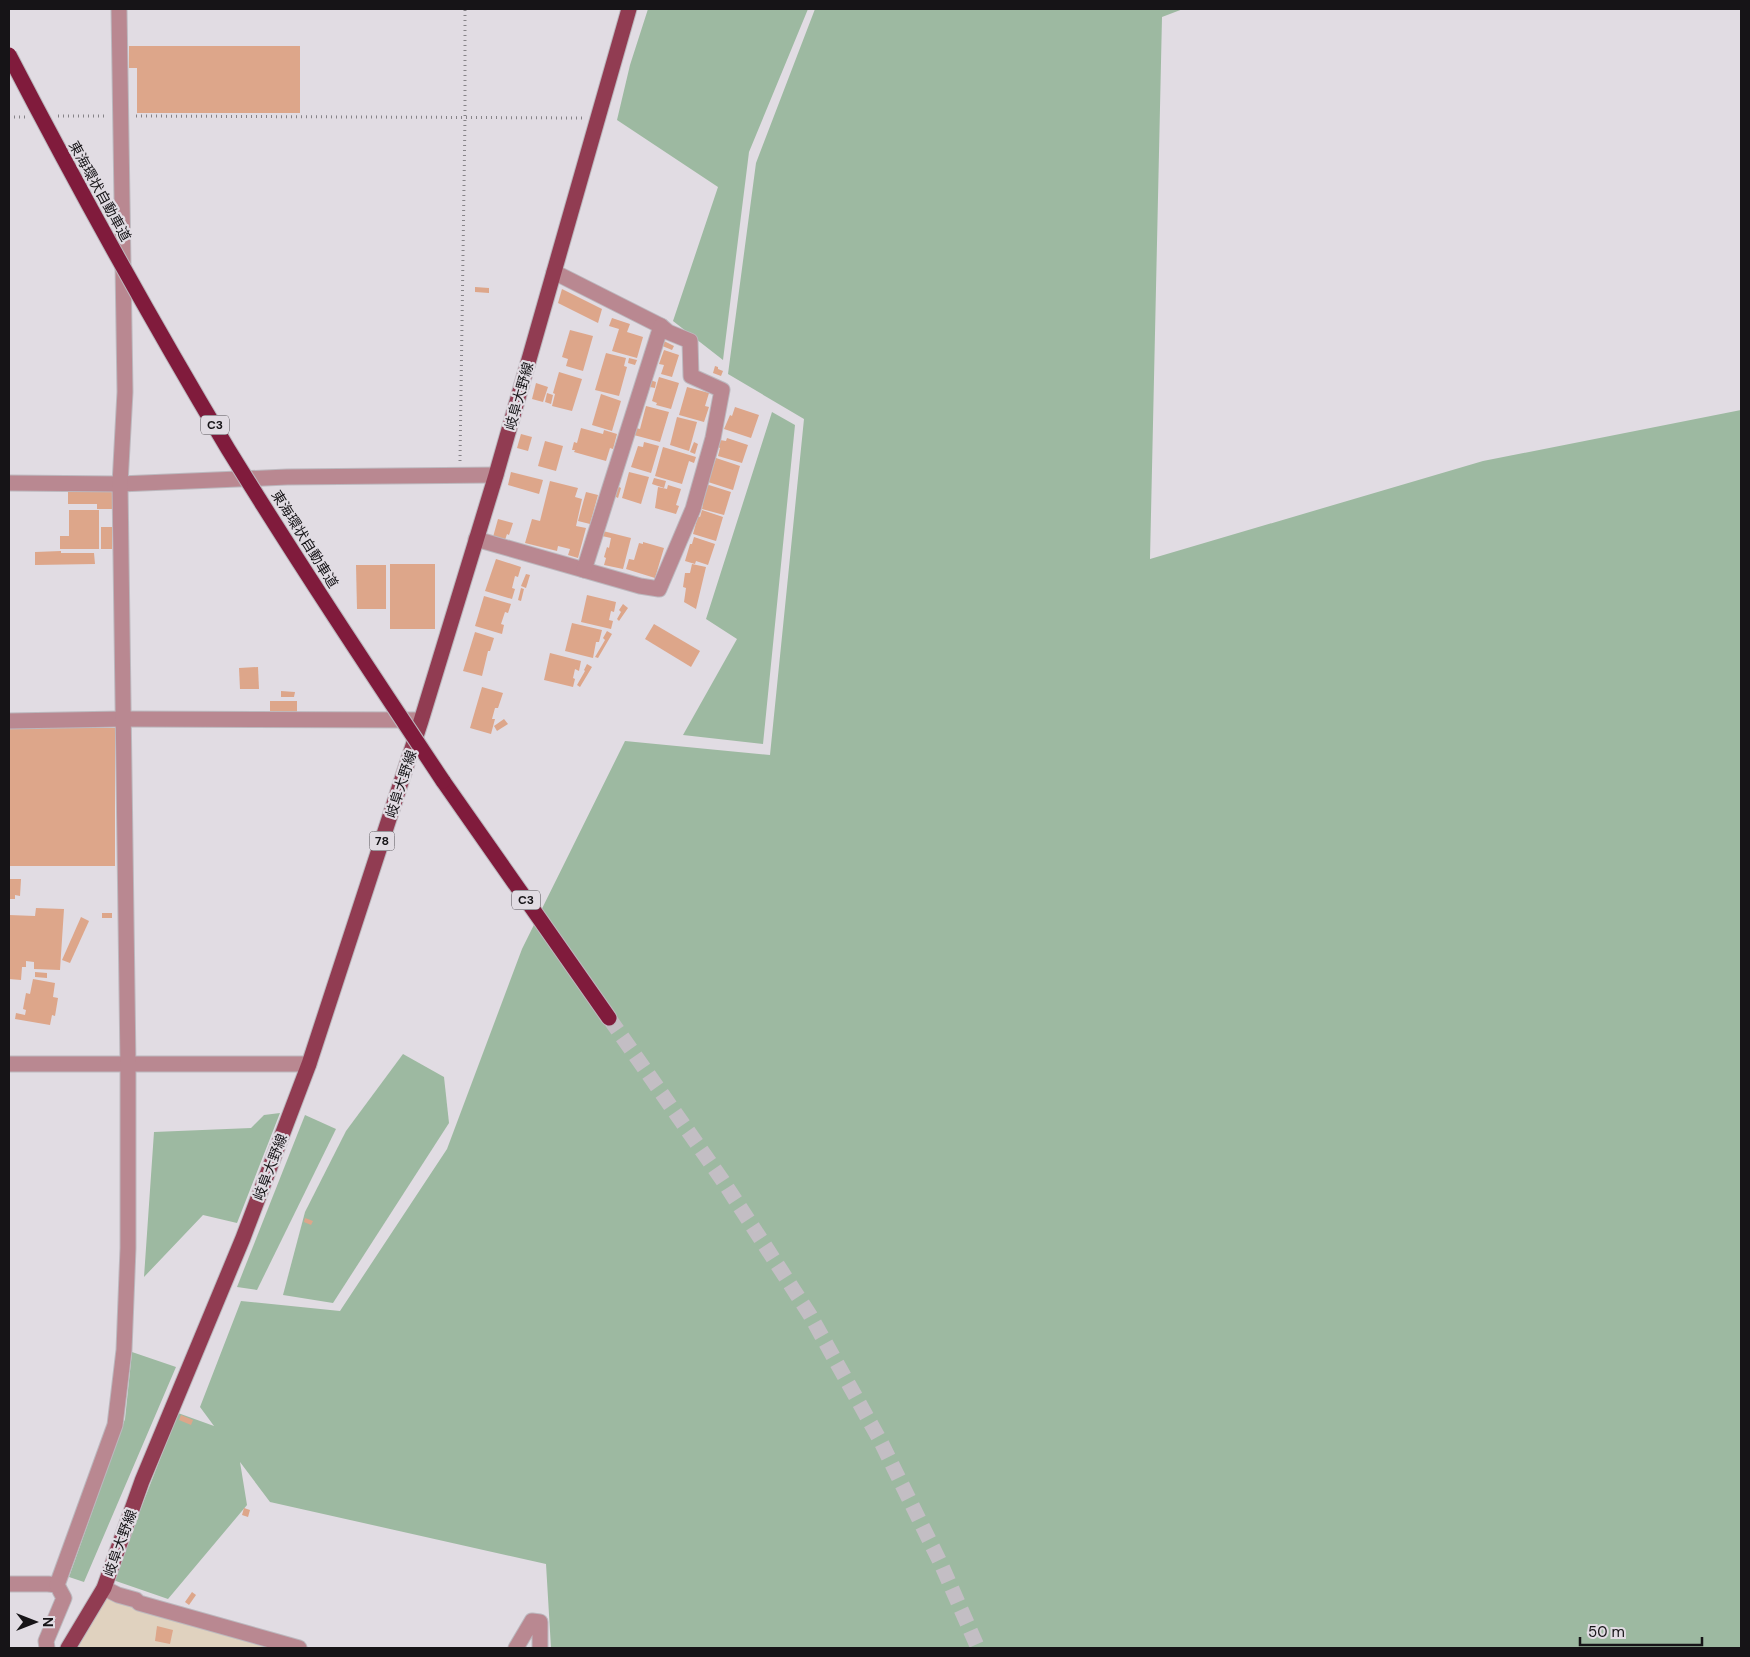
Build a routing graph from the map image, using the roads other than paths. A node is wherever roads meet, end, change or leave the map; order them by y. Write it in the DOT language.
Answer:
graph roads {
  1 [pos="119,9"];
  2 [pos="629,9"];
  3 [pos="9,55"];
  4 [pos="554,272"];
  5 [pos="661,326"];
  6 [pos="496,475"];
  7 [pos="9,483"];
  8 [pos="120,484"];
  9 [pos="476,539"];
  10 [pos="584,570"];
  11 [pos="122,719"];
  12 [pos="421,720"];
  13 [pos="9,721"];
  14 [pos="609,1018"];
  15 [pos="9,1064"];
  16 [pos="128,1064"];
  17 [pos="309,1064"];
  18 [pos="9,1584"];
  19 [pos="57,1585"];
  20 [pos="104,1588"];
  21 [pos="47,1648"];
  22 [pos="68,1648"];
  23 [pos="299,1648"];
  24 [pos="516,1648"];
  25 [pos="540,1648"];
  1 -- 8 [label="street"];
  2 -- 4 [label="main road, 岐阜大野線 / 78"];
  3 -- 14 [label="highway, 東海環状自動車道 / C3, bridge"];
  4 -- 5 [label="street"];
  4 -- 6 [label="main road, 岐阜大野線 / 78"];
  5 -- 10 [label="street"];
  5 -- 10 [label="street"];
  6 -- 8 [label="street"];
  6 -- 9 [label="main road, 岐阜大野線 / 78"];
  7 -- 8 [label="street"];
  8 -- 11 [label="street"];
  9 -- 10 [label="street"];
  9 -- 12 [label="main road, 岐阜大野線 / 78"];
  11 -- 12 [label="street"];
  11 -- 13 [label="street"];
  11 -- 16 [label="street"];
  12 -- 17 [label="main road, 岐阜大野線 / 78"];
  15 -- 16 [label="street"];
  16 -- 17 [label="street"];
  16 -- 19 [label="street"];
  17 -- 20 [label="main road, 岐阜大野線 / 78"];
  18 -- 19 [label="street"];
  19 -- 21 [label="street"];
  20 -- 22 [label="main road, 岐阜大野線 / 78"];
  20 -- 23 [label="street"];
  24 -- 25 [label="street"];
}
